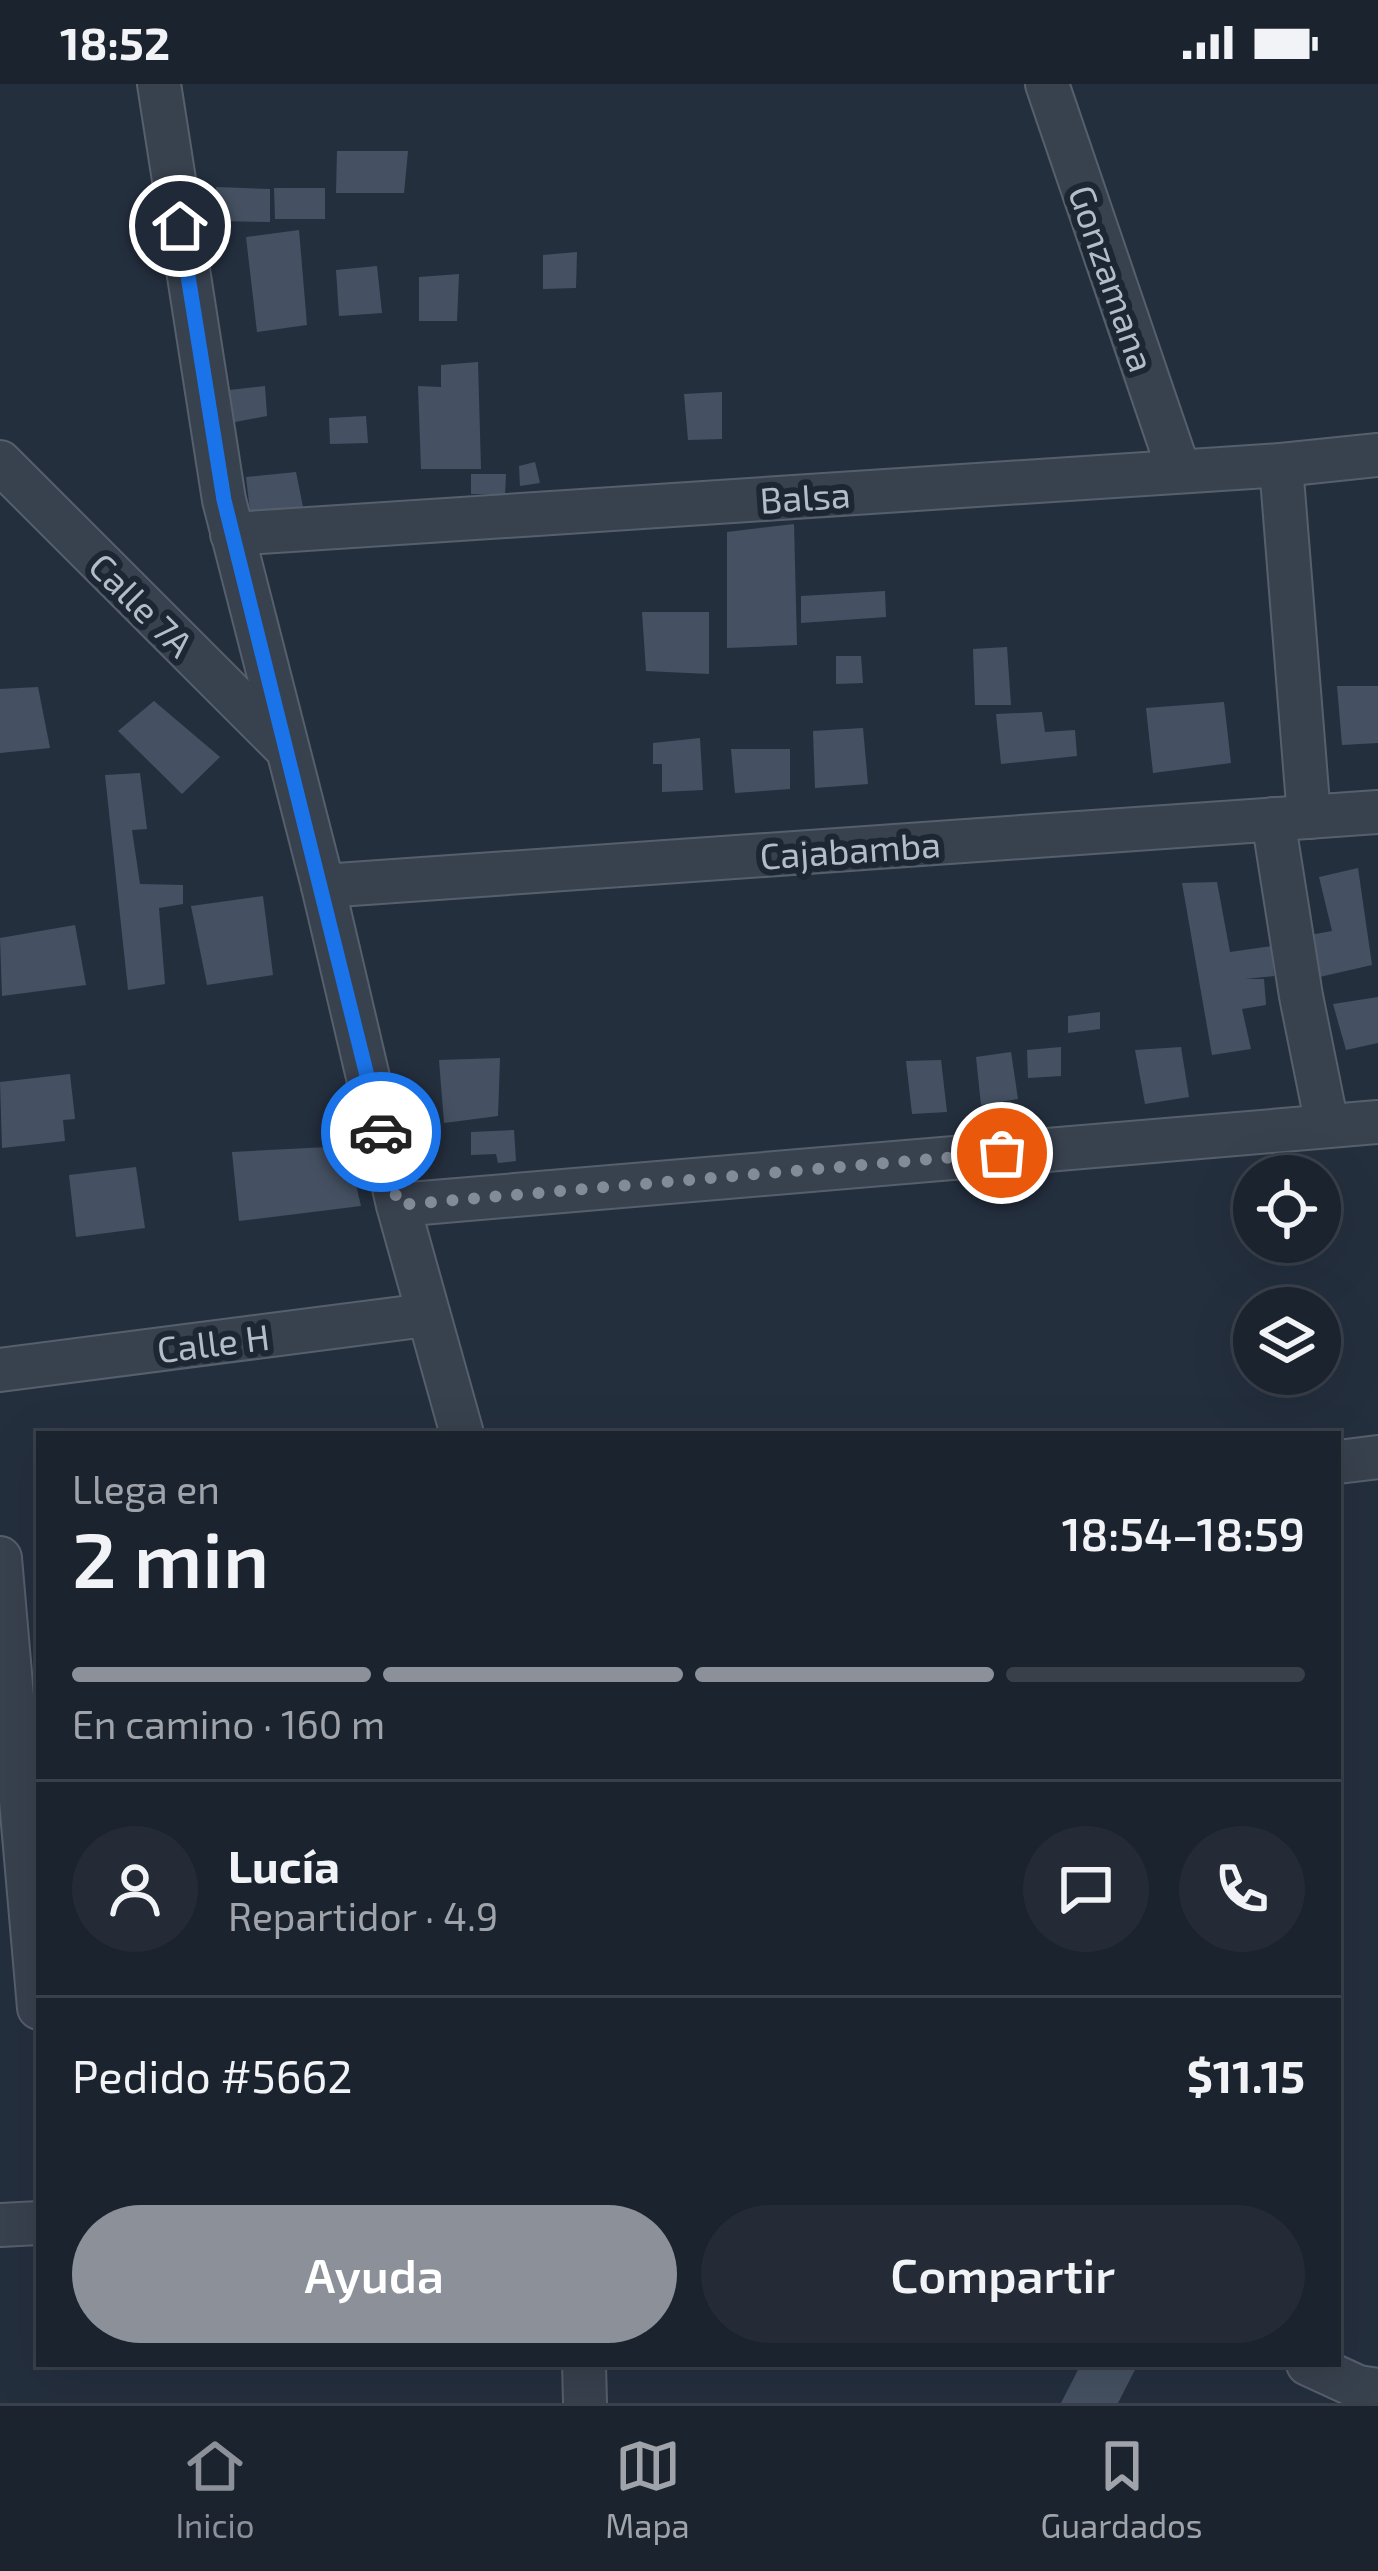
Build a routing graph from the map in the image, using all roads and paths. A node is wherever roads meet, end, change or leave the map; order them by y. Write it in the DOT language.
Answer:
graph roads {
  1 [pos="159,84"];
  2 [pos="1047,84"];
  3 [pos="1378,455"];
  4 [pos="0,462"];
  5 [pos="1281,465"];
  6 [pos="1179,471"];
  7 [pos="232,534"];
  8 [pos="285,747"];
  9 [pos="1378,812"];
  10 [pos="1291,818"];
  11 [pos="323,886"];
  12 [pos="1378,1122"];
  13 [pos="1327,1125"];
  14 [pos="398,1205"];
  15 [pos="427,1315"];
  16 [pos="0,1370"];
  17 [pos="461,1431"];
  18 [pos="1378,1457"];
  19 [pos="1341,1462"];
  20 [pos="0,1558"];
  21 [pos="36,1973"];
  22 [pos="36,2224"];
  23 [pos="0,2225"];
  24 [pos="584,2367"];
  25 [pos="1315,2367"];
  26 [pos="1378,2390"];
  27 [pos="585,2403"];
  1 -- 7 [label="street"];
  2 -- 6 [label="street, Gonzamana"];
  3 -- 5 [label="street, Balsa"];
  4 -- 8 [label="street, Calle 7A"];
  5 -- 6 [label="street, Balsa"];
  5 -- 10 [label="street"];
  6 -- 7 [label="street, Balsa"];
  7 -- 8 [label="street"];
  8 -- 11 [label="street"];
  9 -- 10 [label="street, Cajabamba"];
  10 -- 11 [label="street, Cajabamba"];
  10 -- 13 [label="street"];
  11 -- 14 [label="street"];
  12 -- 13 [label="street"];
  13 -- 14 [label="street"];
  14 -- 15 [label="street"];
  15 -- 16 [label="street, Calle H"];
  15 -- 17 [label="street"];
  18 -- 19 [label="street"];
  20 -- 21 [label="street"];
  22 -- 23 [label="street"];
  24 -- 27 [label="street"];
  25 -- 26 [label="street"];
}
